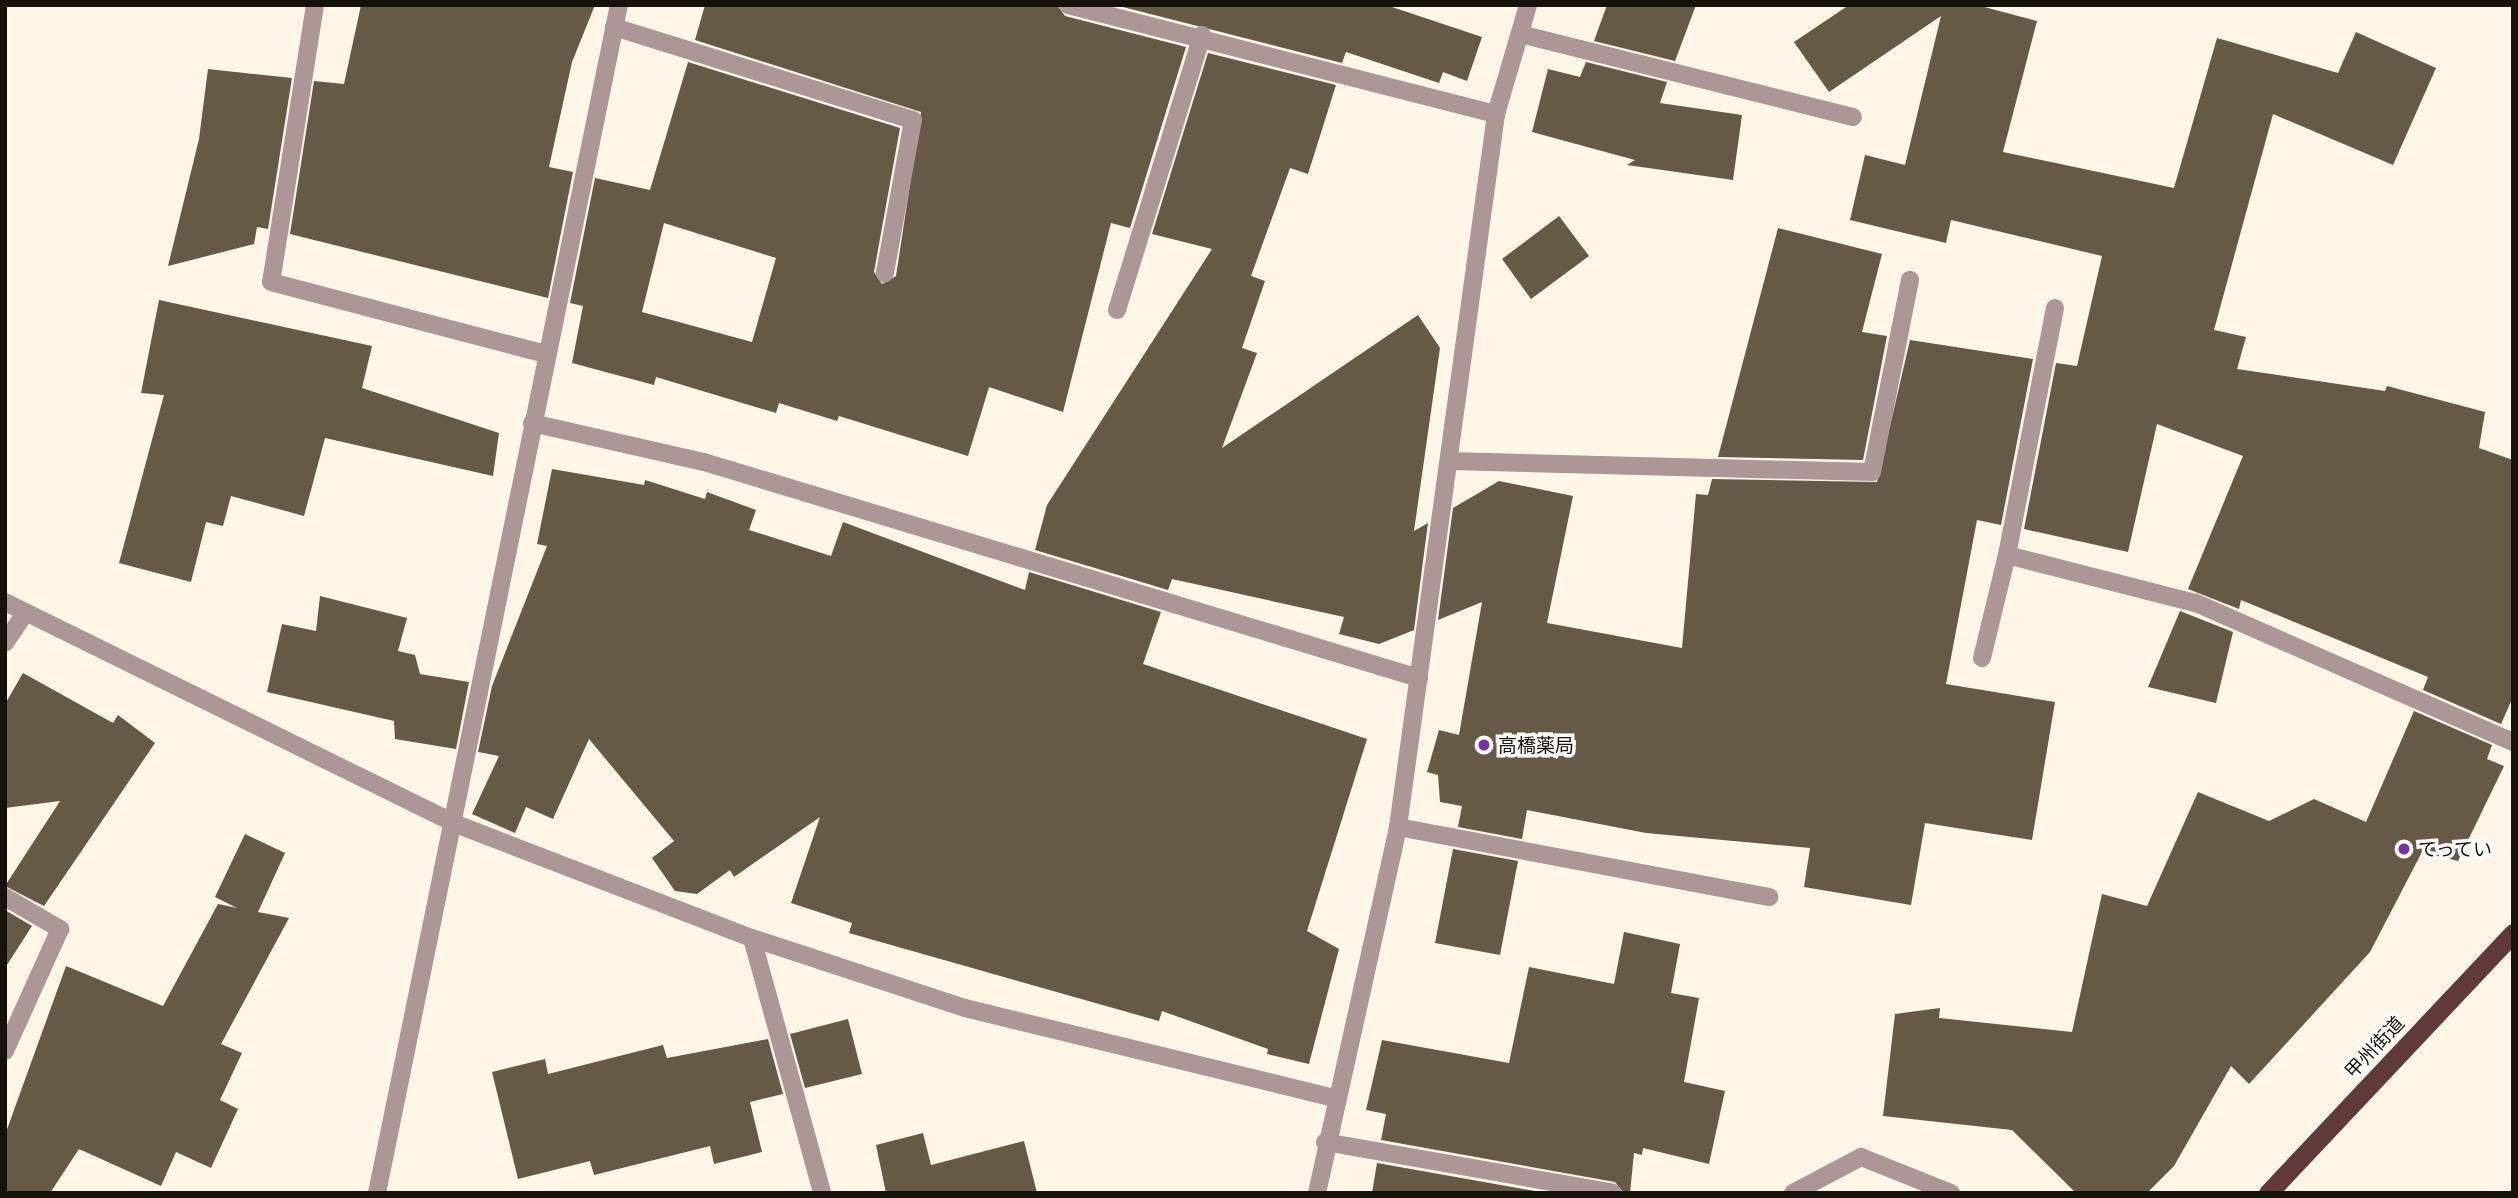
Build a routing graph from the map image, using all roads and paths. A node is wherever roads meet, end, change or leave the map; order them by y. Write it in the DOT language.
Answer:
graph roads {
  1 [pos="315,5"];
  2 [pos="619,5"];
  3 [pos="1068,5"];
  4 [pos="1528,5"];
  5 [pos="614,27"];
  6 [pos="1520,34"];
  7 [pos="1202,35"];
  8 [pos="1496,114"];
  9 [pos="1853,117"];
  10 [pos="886,273"];
  11 [pos="1910,280"];
  12 [pos="2055,307"];
  13 [pos="1117,310"];
  14 [pos="545,354"];
  15 [pos="531,422"];
  16 [pos="1448,461"];
  17 [pos="2007,555"];
  18 [pos="5,602"];
  19 [pos="25,613"];
  20 [pos="5,643"];
  21 [pos="1982,658"];
  22 [pos="1419,678"];
  23 [pos="2513,742"];
  24 [pos="456,824"];
  25 [pos="1398,827"];
  26 [pos="5,897"];
  27 [pos="1769,897"];
  28 [pos="2513,933"];
  29 [pos="752,938"];
  30 [pos="5,1051"];
  31 [pos="1335,1098"];
  32 [pos="1325,1142"];
  33 [pos="377,1193"];
  34 [pos="822,1193"];
  35 [pos="1317,1193"];
  36 [pos="1613,1193"];
  37 [pos="1793,1193"];
  38 [pos="1951,1193"];
  39 [pos="2268,1193"];
  1 -- 14 [label="street"];
  2 -- 5 [label="street"];
  3 -- 7 [label="street"];
  4 -- 6 [label="street"];
  5 -- 10 [label="street"];
  5 -- 14 [label="street"];
  6 -- 8 [label="street"];
  6 -- 9 [label="street"];
  7 -- 8 [label="street"];
  7 -- 13 [label="street"];
  8 -- 16 [label="street"];
  11 -- 16 [label="street"];
  12 -- 17 [label="street"];
  14 -- 15 [label="street"];
  15 -- 22 [label="street"];
  15 -- 24 [label="street"];
  16 -- 22 [label="street"];
  17 -- 21 [label="street"];
  17 -- 23 [label="street"];
  18 -- 19 [label="street"];
  19 -- 20 [label="street"];
  19 -- 24 [label="street"];
  22 -- 25 [label="street"];
  24 -- 29 [label="street"];
  24 -- 33 [label="street"];
  25 -- 27 [label="street"];
  25 -- 31 [label="street"];
  26 -- 30 [label="street"];
  28 -- 39 [label="highway, 甲州街道"];
  29 -- 31 [label="street"];
  29 -- 34 [label="street"];
  31 -- 32 [label="street"];
  32 -- 35 [label="street"];
  32 -- 36 [label="street"];
  37 -- 38 [label="street"];
}
